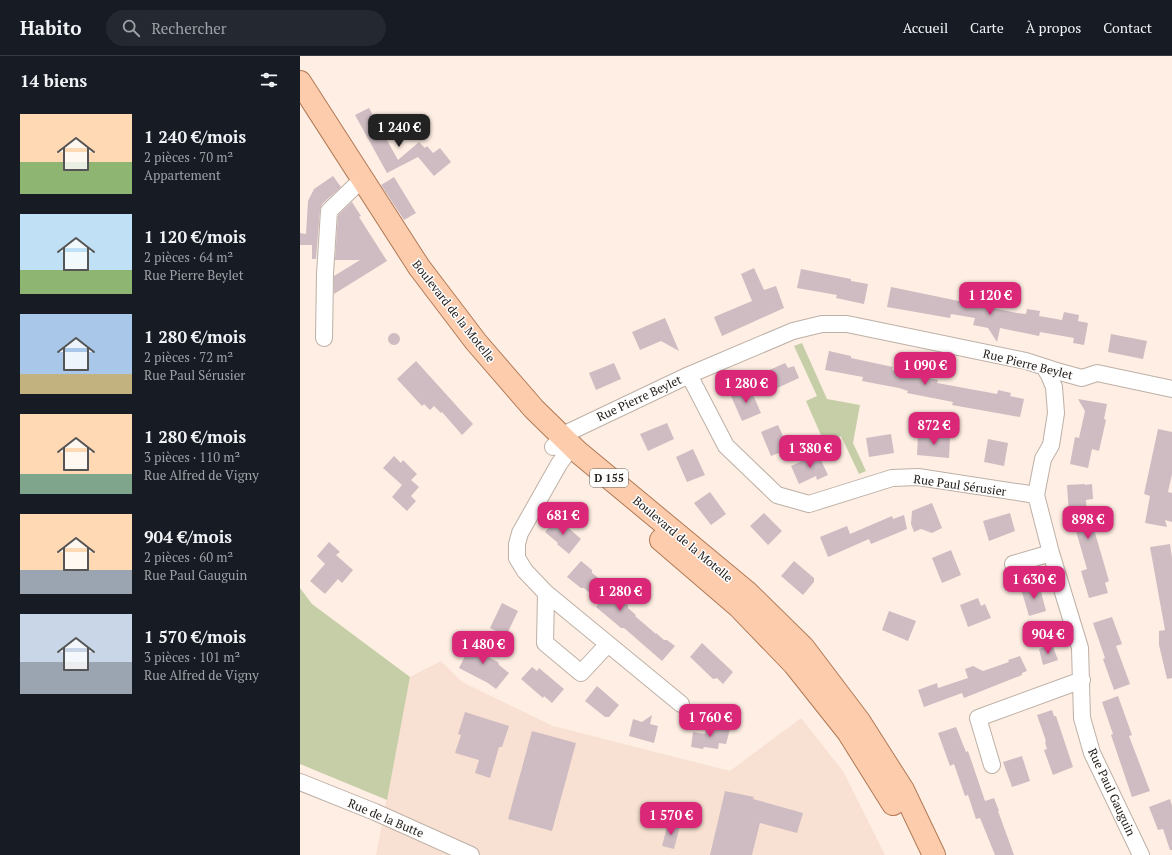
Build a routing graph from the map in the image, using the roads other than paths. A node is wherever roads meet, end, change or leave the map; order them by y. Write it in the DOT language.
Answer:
graph roads {
  1 [pos="300,82"];
  2 [pos="300,103"];
  3 [pos="355,186"];
  4 [pos="324,338"];
  5 [pos="1044,367"];
  6 [pos="689,375"];
  7 [pos="1172,389"];
  8 [pos="563,447"];
  9 [pos="1036,495"];
  10 [pos="1050,553"];
  11 [pos="1013,564"];
  12 [pos="546,593"];
  13 [pos="607,645"];
  14 [pos="1082,680"];
  15 [pos="681,704"];
  16 [pos="992,765"];
  17 [pos="300,782"];
  18 [pos="471,855"];
  19 [pos="918,855"];
  20 [pos="934,855"];
  21 [pos="1141,855"];
  1 -- 8 [label="main road, Boulevard de la Motelle / D 155"];
  2 -- 3 [label="main road, Boulevard de la Motelle / D 155"];
  3 -- 4 [label="street"];
  3 -- 8 [label="main road, Boulevard de la Motelle / D 155"];
  5 -- 6 [label="street, Rue Pierre Beylet"];
  5 -- 7 [label="street, Rue Pierre Beylet"];
  5 -- 9 [label="street, Rue Paul Gauguin"];
  6 -- 8 [label="street, Rue Pierre Beylet"];
  6 -- 9 [label="street, Rue Paul Sérusier"];
  8 -- 12 [label="street"];
  8 -- 19 [label="main road, Boulevard de la Motelle / D 155"];
  8 -- 20 [label="main road, Boulevard de la Motelle / D 155"];
  9 -- 10 [label="street, Rue Paul Gauguin"];
  10 -- 11 [label="street"];
  10 -- 14 [label="street, Rue Paul Gauguin"];
  12 -- 13 [label="street"];
  12 -- 13 [label="street"];
  13 -- 15 [label="street"];
  14 -- 16 [label="street"];
  14 -- 21 [label="street, Rue Paul Gauguin"];
  17 -- 18 [label="street, Rue de la Butte"];
}
